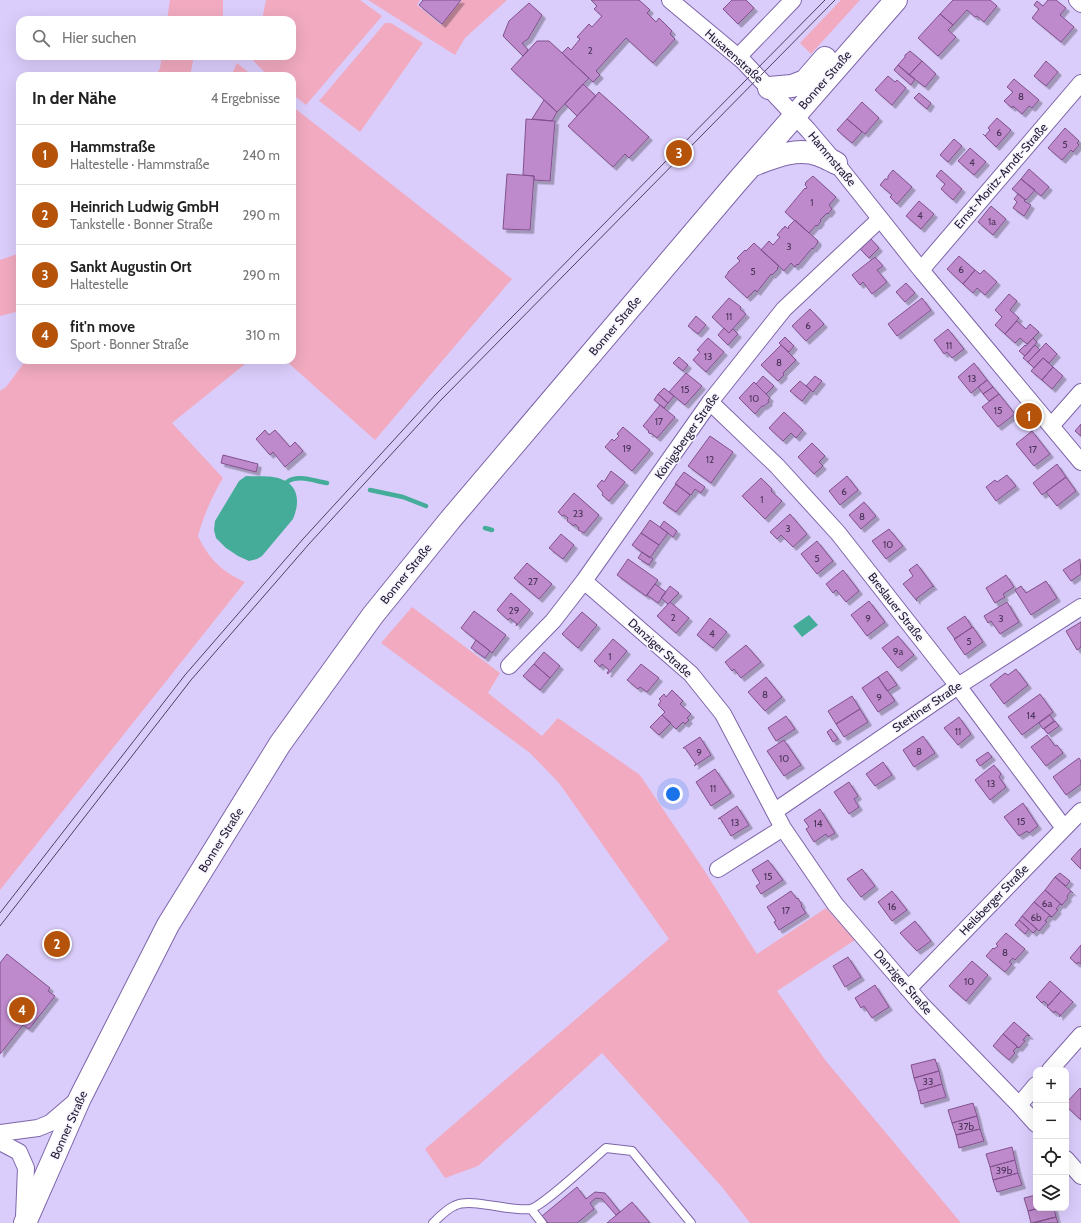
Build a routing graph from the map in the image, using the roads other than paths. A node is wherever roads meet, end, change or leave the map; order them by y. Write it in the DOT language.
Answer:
graph roads {
  1 [pos="670,0"];
  2 [pos="793,0"];
  3 [pos="896,0"];
  4 [pos="1077,0"];
  5 [pos="1081,4"];
  6 [pos="852,49"];
  7 [pos="738,57"];
  8 [pos="1081,83"];
  9 [pos="769,88"];
  10 [pos="795,116"];
  11 [pos="836,163"];
  12 [pos="751,166"];
  13 [pos="880,219"];
  14 [pos="921,270"];
  15 [pos="1081,392"];
  16 [pos="710,402"];
  17 [pos="1051,426"];
  18 [pos="1081,462"];
  19 [pos="584,581"];
  20 [pos="1081,607"];
  21 [pos="509,666"];
  22 [pos="958,686"];
  23 [pos="774,811"];
  24 [pos="1081,811"];
  25 [pos="783,828"];
  26 [pos="1064,828"];
  27 [pos="718,869"];
  28 [pos="908,989"];
  29 [pos="1081,1035"];
  30 [pos="1053,1067"];
  31 [pos="1033,1089"];
  32 [pos="80,1098"];
  33 [pos="1019,1105"];
  34 [pos="1033,1121"];
  35 [pos="0,1133"];
  36 [pos="0,1142"];
  37 [pos="1069,1162"];
  38 [pos="1081,1176"];
  39 [pos="531,1209"];
  40 [pos="24,1223"];
  41 [pos="432,1223"];
  42 [pos="542,1223"];
  43 [pos="690,1223"];
  1 -- 7 [label="street, Husarenstraße"];
  2 -- 7 [label="street"];
  3 -- 6 [label="main road, Bonner Straße"];
  4 -- 5 [label="street"];
  6 -- 9 [label="main road"];
  6 -- 10 [label="main road, Bonner Straße"];
  7 -- 9 [label="street, Husarenstraße"];
  8 -- 14 [label="street, Ernst-Moritz-Arndt-Straße"];
  9 -- 10 [label="street, Husarenstraße"];
  10 -- 11 [label="street, Hammstraße"];
  10 -- 12 [label="main road, Bonner Straße"];
  11 -- 12 [label="main road"];
  11 -- 13 [label="street, Hammstraße"];
  12 -- 32 [label="main road, Bonner Straße"];
  13 -- 14 [label="street, Hammstraße"];
  13 -- 16 [label="street, Königsberger Straße"];
  14 -- 17 [label="street, Hammstraße"];
  15 -- 17 [label="street"];
  16 -- 19 [label="street, Königsberger Straße"];
  16 -- 22 [label="street, Breslauer Straße"];
  17 -- 18 [label="street, Hammstraße"];
  19 -- 21 [label="street, Königsberger Straße"];
  19 -- 23 [label="street, Danziger Straße"];
  20 -- 22 [label="street, Stettiner Straße"];
  22 -- 23 [label="street, Stettiner Straße"];
  22 -- 26 [label="street, Breslauer Straße"];
  23 -- 25 [label="street, Danziger Straße"];
  24 -- 26 [label="street, Heilsberger Straße"];
  25 -- 27 [label="street"];
  25 -- 28 [label="street, Danziger Straße"];
  26 -- 28 [label="street, Heilsberger Straße"];
  28 -- 33 [label="street, Danziger Straße"];
  29 -- 30 [label="street"];
  31 -- 33 [label="street"];
  32 -- 35 [label="street"];
  32 -- 40 [label="main road, Bonner Straße"];
  33 -- 34 [label="street, Danziger Straße"];
  36 -- 40 [label="street"];
  37 -- 38 [label="street"];
  39 -- 41 [label="lane"];
  39 -- 42 [label="lane"];
  39 -- 43 [label="lane"];
}
